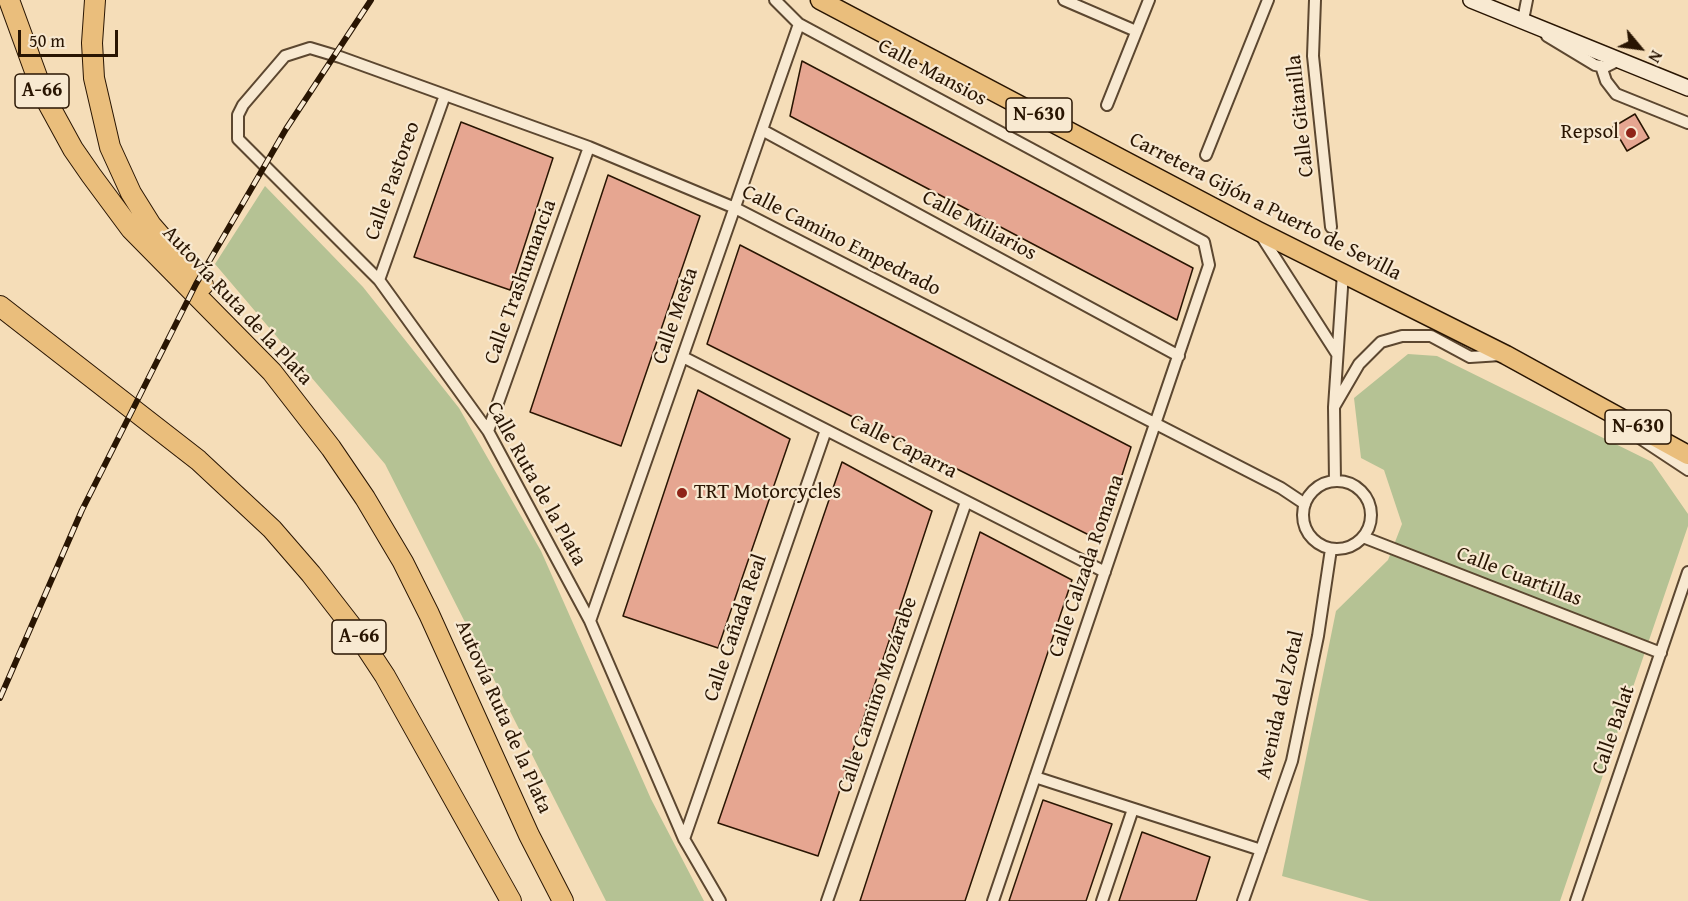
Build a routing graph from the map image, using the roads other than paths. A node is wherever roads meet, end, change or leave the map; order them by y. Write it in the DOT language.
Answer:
graph roads {
  1 [pos="9,0"];
  2 [pos="95,0"];
  3 [pos="775,0"];
  4 [pos="820,0"];
  5 [pos="1064,0"];
  6 [pos="1149,0"];
  7 [pos="1268,0"];
  8 [pos="1315,0"];
  9 [pos="1471,0"];
  10 [pos="1527,0"];
  11 [pos="1525,21"];
  12 [pos="799,24"];
  13 [pos="1136,31"];
  14 [pos="1619,60"];
  15 [pos="1601,66"];
  16 [pos="1688,87"];
  17 [pos="445,95"];
  18 [pos="1107,105"];
  19 [pos="1688,123"];
  20 [pos="762,130"];
  21 [pos="238,139"];
  22 [pos="589,147"];
  23 [pos="1206,155"];
  24 [pos="735,208"];
  25 [pos="1331,227"];
  26 [pos="1258,231"];
  27 [pos="1204,242"];
  28 [pos="1343,273"];
  29 [pos="379,280"];
  30 [pos="208,299"];
  31 [pos="0,306"];
  32 [pos="0,321"];
  33 [pos="1337,354"];
  34 [pos="1506,355"];
  35 [pos="1179,356"];
  36 [pos="683,357"];
  37 [pos="88,376"];
  38 [pos="1588,400"];
  39 [pos="1334,407"];
  40 [pos="1156,425"];
  41 [pos="826,430"];
  42 [pos="488,431"];
  43 [pos="1688,454"];
  44 [pos="1688,470"];
  45 [pos="1335,481"];
  46 [pos="966,501"];
  47 [pos="1305,504"];
  48 [pos="1363,537"];
  49 [pos="1331,549"];
  50 [pos="1105,572"];
  51 [pos="1688,572"];
  52 [pos="590,621"];
  53 [pos="1661,653"];
  54 [pos="1035,777"];
  55 [pos="1133,809"];
  56 [pos="684,839"];
  57 [pos="1261,850"];
  58 [pos="511,901"];
  59 [pos="563,901"];
  60 [pos="720,901"];
  61 [pos="827,901"];
  62 [pos="993,901"];
  63 [pos="1102,901"];
  64 [pos="1243,901"];
  65 [pos="1576,901"];
  1 -- 30 [label="highway, Autovía Ruta de la Plata / A-66"];
  2 -- 30 [label="highway"];
  3 -- 12 [label="street, Calle Mansios"];
  4 -- 26 [label="highway, Carretera Gijón a Puerto de Sevilla / N-630"];
  5 -- 13 [label="street"];
  6 -- 13 [label="street"];
  7 -- 23 [label="street"];
  8 -- 25 [label="street, Calle Gitanilla"];
  9 -- 11 [label="main road"];
  10 -- 11 [label="street"];
  11 -- 14 [label="main road"];
  11 -- 15 [label="street"];
  12 -- 20 [label="street, Calle Mesta"];
  12 -- 27 [label="street, Calle Mansios"];
  13 -- 18 [label="street"];
  14 -- 15 [label="street"];
  14 -- 16 [label="main road"];
  15 -- 19 [label="street"];
  17 -- 21 [label="street, Calle Camino Empedrado"];
  17 -- 22 [label="street, Calle Camino Empedrado"];
  17 -- 29 [label="street, Calle Pastoreo"];
  20 -- 24 [label="street, Calle Mesta"];
  20 -- 35 [label="street, Calle Miliarios"];
  21 -- 29 [label="street, Calle Ruta de la Plata"];
  22 -- 24 [label="street, Calle Camino Empedrado"];
  22 -- 42 [label="street, Calle Trashumancia"];
  24 -- 36 [label="street, Calle Mesta"];
  24 -- 40 [label="street, Calle Camino Empedrado"];
  26 -- 28 [label="highway, Carretera Gijón a Puerto de Sevilla / N-630"];
  26 -- 33 [label="street"];
  27 -- 35 [label="street, Calle Calzada Romana"];
  28 -- 33 [label="street"];
  28 -- 34 [label="highway, Carretera Gijón a Puerto de Sevilla / N-630"];
  29 -- 42 [label="street, Calle Ruta de la Plata"];
  30 -- 59 [label="highway, Autovía Ruta de la Plata"];
  31 -- 37 [label="highway, A-66"];
  32 -- 37 [label="highway"];
  33 -- 39 [label="street"];
  34 -- 38 [label="highway, Carretera Gijón a Puerto de Sevilla / N-630"];
  34 -- 39 [label="street"];
  35 -- 40 [label="street, Calle Calzada Romana"];
  36 -- 41 [label="street, Calle Caparra"];
  36 -- 52 [label="street, Calle Mesta"];
  37 -- 58 [label="highway, A-66"];
  38 -- 43 [label="highway, Carretera Gijón a Puerto de Sevilla / N-630"];
  38 -- 44 [label="street"];
  39 -- 45 [label="street"];
  40 -- 47 [label="street, Calle Camino Empedrado"];
  40 -- 50 [label="street, Calle Calzada Romana"];
  41 -- 46 [label="street, Calle Caparra"];
  41 -- 56 [label="street, Calle Cañada Real"];
  42 -- 52 [label="street, Calle Ruta de la Plata"];
  45 -- 47 [label="street"];
  45 -- 48 [label="street"];
  46 -- 50 [label="street, Calle Caparra"];
  46 -- 61 [label="street, Calle Camino Mozárabe"];
  47 -- 49 [label="street"];
  48 -- 49 [label="street"];
  48 -- 53 [label="street, Calle Cuartillas"];
  49 -- 57 [label="street, Avenida del Zotal"];
  50 -- 54 [label="street, Calle Calzada Romana"];
  51 -- 53 [label="street, Calle Balat"];
  52 -- 56 [label="street, Calle Ruta de la Plata"];
  53 -- 65 [label="street, Calle Balat"];
  54 -- 55 [label="street"];
  54 -- 62 [label="street, Calle Calzada Romana"];
  55 -- 57 [label="street"];
  55 -- 63 [label="street"];
  56 -- 60 [label="street, Calle Ruta de la Plata"];
  57 -- 64 [label="street, Avenida del Zotal"];
}
